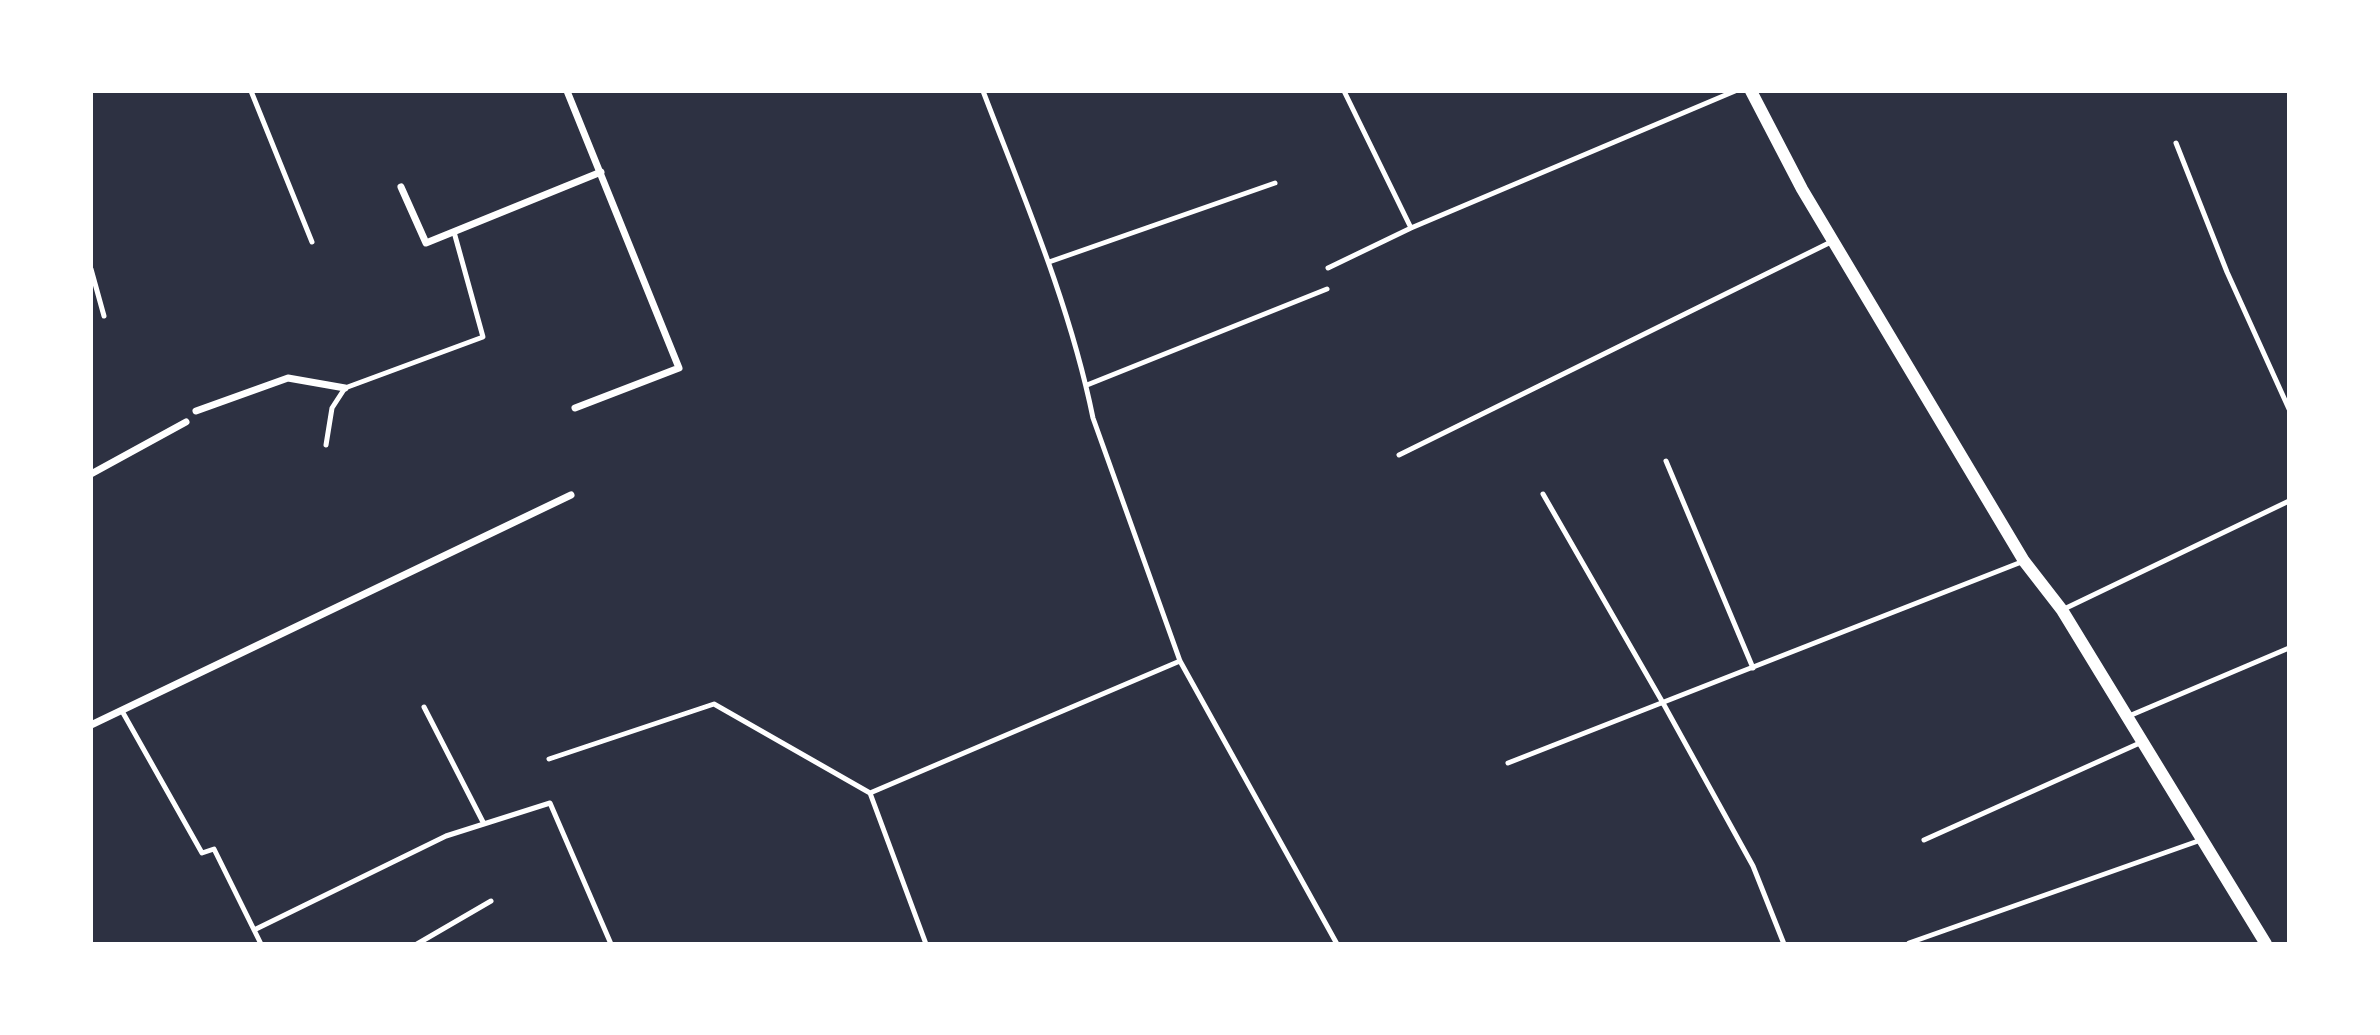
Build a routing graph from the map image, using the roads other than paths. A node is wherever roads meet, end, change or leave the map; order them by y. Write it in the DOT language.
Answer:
graph roads {
  1 [pos="251,91"];
  2 [pos="567,91"];
  3 [pos="983,91"];
  4 [pos="1345,91"];
  5 [pos="1735,91"];
  6 [pos="1751,91"];
  7 [pos="2176,143"];
  8 [pos="601,172"];
  9 [pos="1275,183"];
  10 [pos="401,187"];
  11 [pos="1411,228"];
  12 [pos="454,233"];
  13 [pos="1833,241"];
  14 [pos="312,242"];
  15 [pos="1049,262"];
  16 [pos="1328,268"];
  17 [pos="91,269"];
  18 [pos="1327,289"];
  19 [pos="104,316"];
  20 [pos="1087,385"];
  21 [pos="345,388"];
  22 [pos="575,408"];
  23 [pos="2289,409"];
  24 [pos="195,411"];
  25 [pos="186,422"];
  26 [pos="326,445"];
  27 [pos="1399,455"];
  28 [pos="1667,461"];
  29 [pos="91,474"];
  30 [pos="1543,494"];
  31 [pos="571,495"];
  32 [pos="2289,501"];
  33 [pos="2024,561"];
  34 [pos="2062,610"];
  35 [pos="2289,648"];
  36 [pos="1180,661"];
  37 [pos="1753,668"];
  38 [pos="1663,703"];
  39 [pos="424,707"];
  40 [pos="122,710"];
  41 [pos="2126,717"];
  42 [pos="91,725"];
  43 [pos="2142,742"];
  44 [pos="549,759"];
  45 [pos="1508,763"];
  46 [pos="870,793"];
  47 [pos="484,824"];
  48 [pos="1924,840"];
  49 [pos="2201,840"];
  50 [pos="491,901"];
  51 [pos="254,930"];
  52 [pos="1909,943"];
  53 [pos="261,944"];
  54 [pos="416,944"];
  55 [pos="611,944"];
  56 [pos="926,944"];
  57 [pos="1337,944"];
  58 [pos="1784,944"];
  59 [pos="2266,944"];
  1 -- 14 [label="lane"];
  2 -- 8 [label="street"];
  3 -- 15 [label="lane"];
  4 -- 11 [label="lane"];
  5 -- 11 [label="lane"];
  6 -- 13 [label="street"];
  7 -- 23 [label="lane"];
  8 -- 12 [label="street"];
  8 -- 22 [label="street"];
  9 -- 15 [label="lane"];
  10 -- 12 [label="street"];
  11 -- 16 [label="lane"];
  12 -- 21 [label="lane"];
  13 -- 27 [label="lane"];
  13 -- 33 [label="street"];
  15 -- 20 [label="lane"];
  17 -- 19 [label="lane"];
  18 -- 20 [label="lane"];
  20 -- 36 [label="lane"];
  21 -- 24 [label="street"];
  21 -- 26 [label="lane"];
  25 -- 29 [label="street"];
  28 -- 37 [label="lane"];
  30 -- 38 [label="lane"];
  31 -- 40 [label="street"];
  32 -- 34 [label="lane"];
  33 -- 34 [label="street"];
  33 -- 37 [label="lane"];
  34 -- 41 [label="street"];
  35 -- 41 [label="lane"];
  36 -- 46 [label="lane"];
  36 -- 57 [label="lane"];
  37 -- 38 [label="lane"];
  38 -- 45 [label="lane"];
  38 -- 58 [label="lane"];
  39 -- 47 [label="lane"];
  40 -- 42 [label="street"];
  40 -- 51 [label="lane"];
  41 -- 43 [label="street"];
  43 -- 48 [label="lane"];
  43 -- 49 [label="street"];
  44 -- 46 [label="lane"];
  46 -- 56 [label="lane"];
  47 -- 51 [label="lane"];
  47 -- 55 [label="lane"];
  49 -- 52 [label="lane"];
  49 -- 59 [label="street"];
  50 -- 54 [label="lane"];
  51 -- 53 [label="lane"];
}
